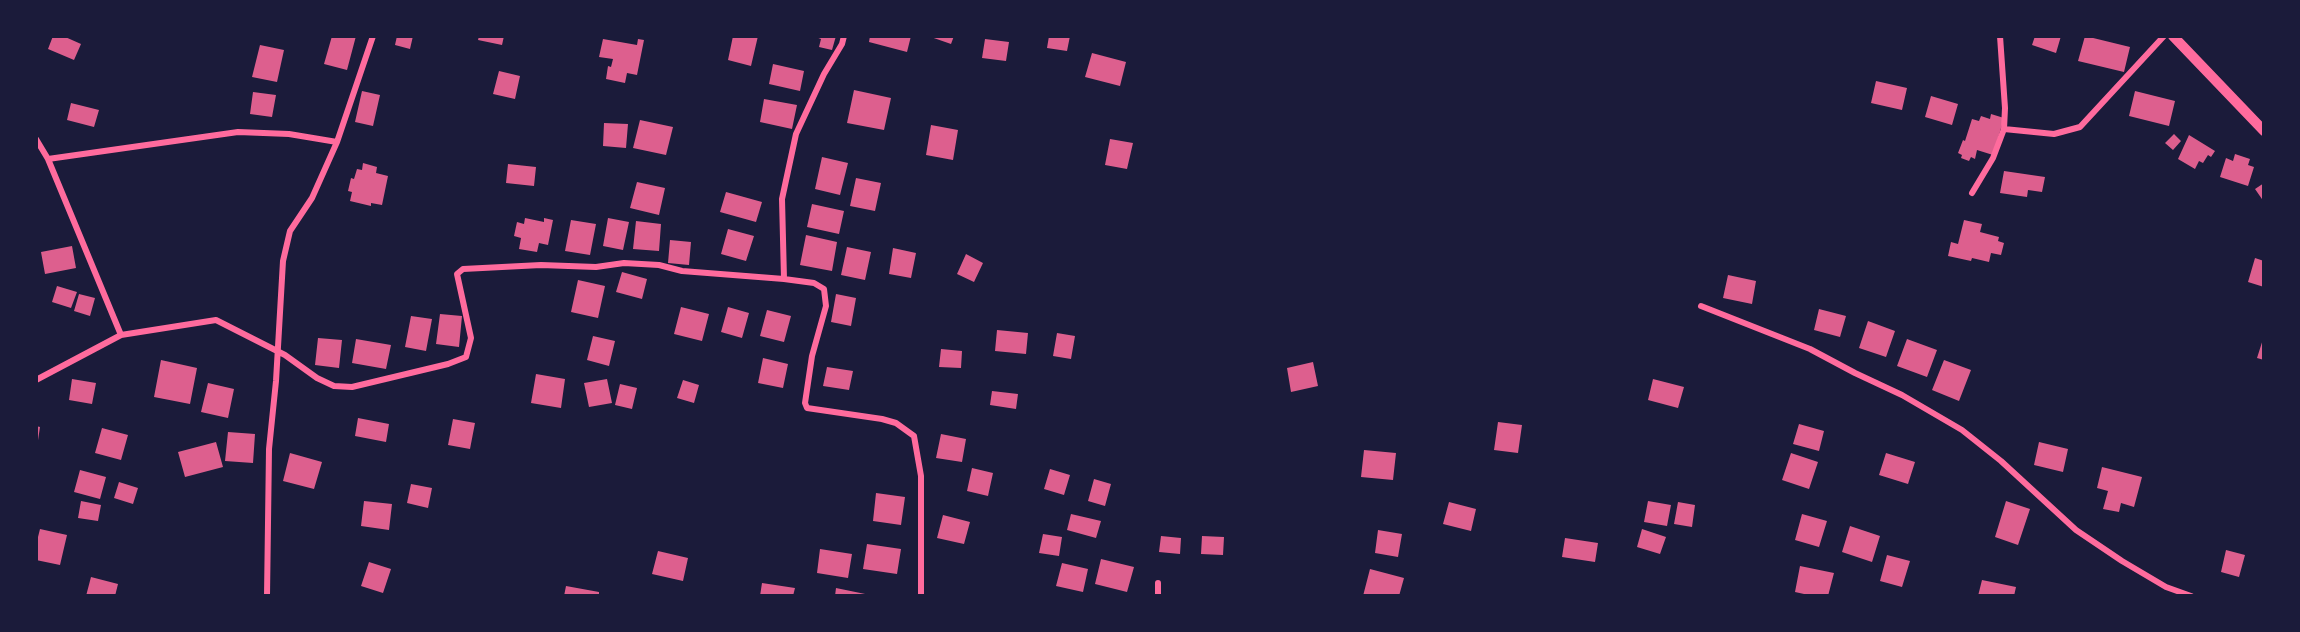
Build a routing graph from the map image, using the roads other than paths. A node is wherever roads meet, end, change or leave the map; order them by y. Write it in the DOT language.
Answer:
graph roads {
  1 [pos="373,36"];
  2 [pos="844,36"];
  3 [pos="2000,36"];
  4 [pos="2164,36"];
  5 [pos="2173,36"];
  6 [pos="2004,129"];
  7 [pos="2264,131"];
  8 [pos="36,139"];
  9 [pos="337,142"];
  10 [pos="48,159"];
  11 [pos="1972,193"];
  12 [pos="784,279"];
  13 [pos="1701,306"];
  14 [pos="121,335"];
  15 [pos="276,351"];
  16 [pos="36,380"];
  17 [pos="1158,583"];
  18 [pos="267,596"];
  19 [pos="921,596"];
  20 [pos="1158,596"];
  21 [pos="2191,596"];
  1 -- 9 [label="street"];
  2 -- 12 [label="street"];
  3 -- 6 [label="street"];
  4 -- 6 [label="street"];
  5 -- 7 [label="main road"];
  6 -- 11 [label="street"];
  8 -- 10 [label="street"];
  9 -- 10 [label="street"];
  9 -- 15 [label="street"];
  10 -- 14 [label="street"];
  12 -- 15 [label="street"];
  12 -- 19 [label="street"];
  13 -- 21 [label="street"];
  14 -- 15 [label="street"];
  14 -- 16 [label="street"];
  15 -- 18 [label="street"];
  17 -- 20 [label="street"];
}
